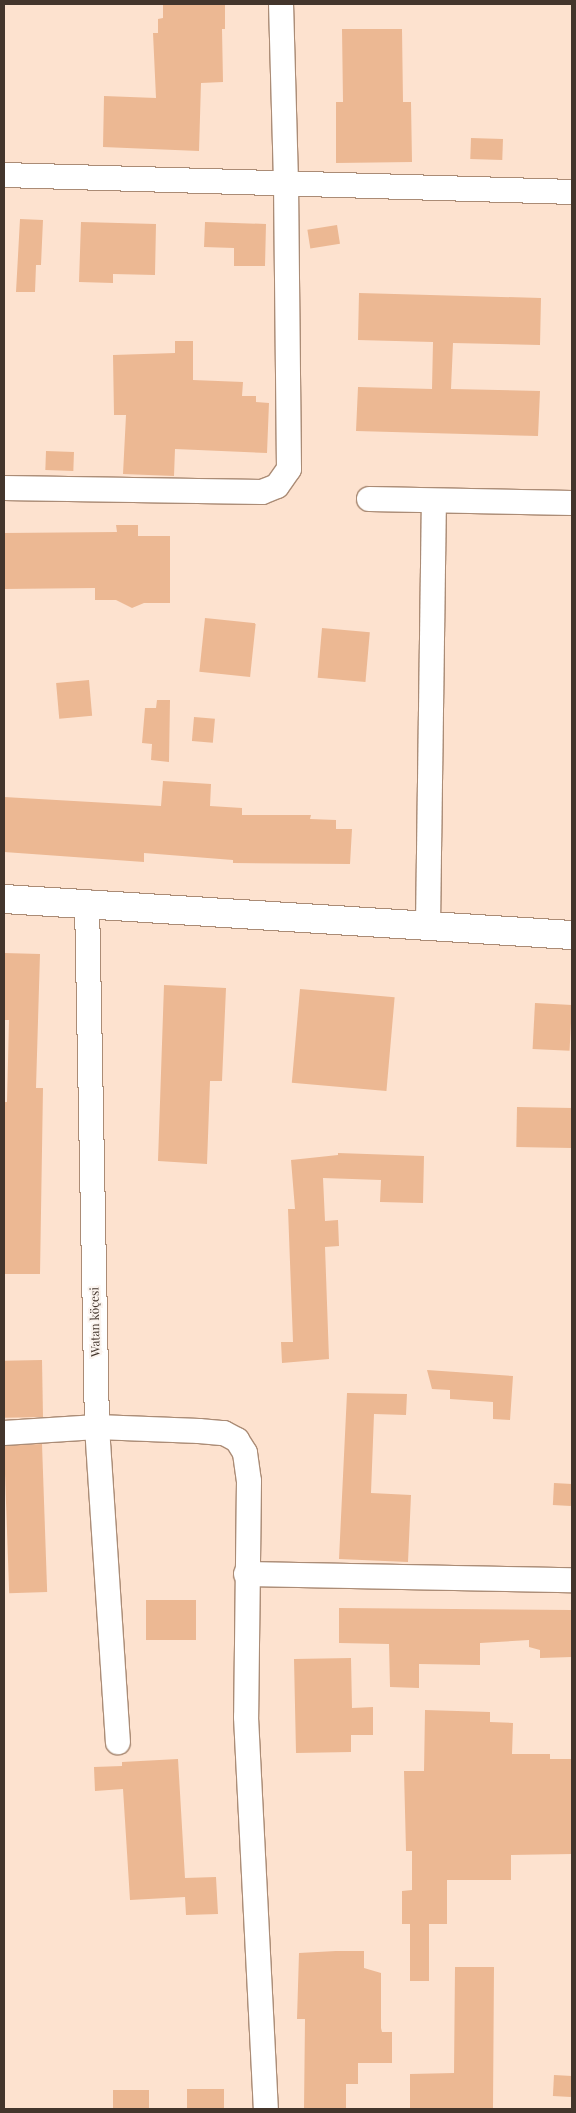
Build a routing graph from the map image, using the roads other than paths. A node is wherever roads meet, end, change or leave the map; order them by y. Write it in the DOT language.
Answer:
graph roads {
  1 [pos="281,4"];
  2 [pos="4,175"];
  3 [pos="286,182"];
  4 [pos="572,192"];
  5 [pos="4,488"];
  6 [pos="370,500"];
  7 [pos="434,501"];
  8 [pos="572,503"];
  9 [pos="4,899"];
  10 [pos="87,902"];
  11 [pos="428,925"];
  12 [pos="572,935"];
  13 [pos="97,1427"];
  14 [pos="4,1433"];
  15 [pos="246,1574"];
  16 [pos="572,1580"];
  17 [pos="118,1742"];
  18 [pos="266,2109"];
  1 -- 3 [label="street"];
  2 -- 3 [label="street"];
  3 -- 4 [label="street"];
  3 -- 5 [label="street"];
  6 -- 7 [label="street"];
  7 -- 8 [label="street"];
  7 -- 11 [label="street"];
  9 -- 10 [label="main road"];
  10 -- 11 [label="main road"];
  10 -- 13 [label="street, Watan köçesi"];
  11 -- 12 [label="main road"];
  13 -- 14 [label="street"];
  13 -- 15 [label="street"];
  13 -- 17 [label="street, Watan köçesi"];
  15 -- 16 [label="street"];
  15 -- 18 [label="street"];
}
